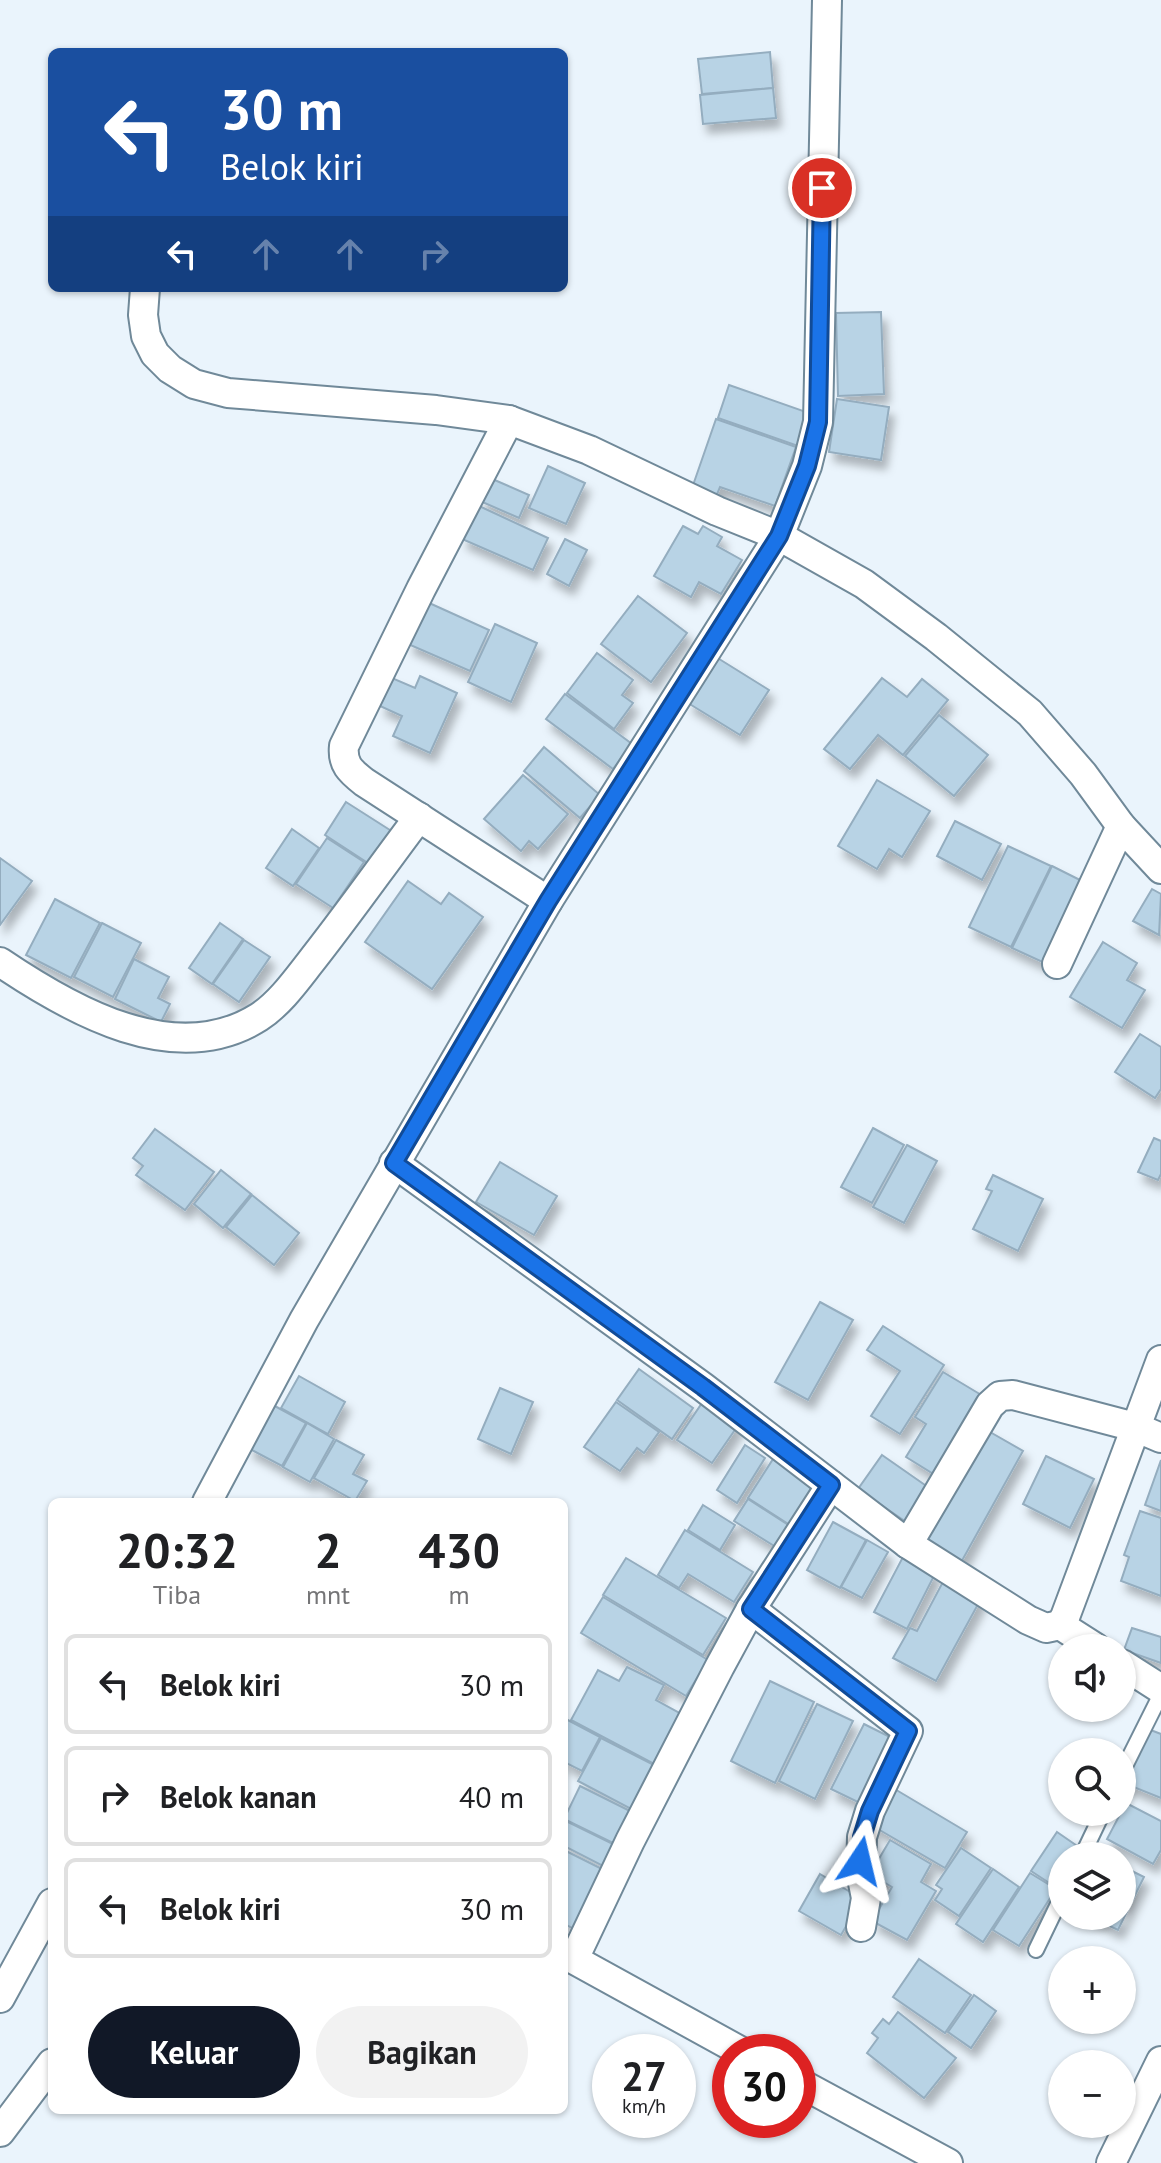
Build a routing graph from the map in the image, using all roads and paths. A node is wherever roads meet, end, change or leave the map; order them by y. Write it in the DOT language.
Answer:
graph roads {
  1 [pos="827,0"];
  2 [pos="145,292"];
  3 [pos="509,420"];
  4 [pos="779,536"];
  5 [pos="419,817"];
  6 [pos="1121,826"];
  7 [pos="1161,869"];
  8 [pos="548,901"];
  9 [pos="0,962"];
  10 [pos="1057,964"];
  11 [pos="394,1163"];
  12 [pos="1161,1360"];
  13 [pos="1135,1427"];
  14 [pos="1161,1438"];
  15 [pos="831,1485"];
  16 [pos="209,1498"];
  17 [pos="908,1544"];
  18 [pos="751,1609"];
  19 [pos="1060,1625"];
  20 [pos="1074,1634"];
  21 [pos="1136,1674"];
  22 [pos="1161,1691"];
  23 [pos="1136,1743"];
  24 [pos="48,1910"];
  25 [pos="1048,1925"];
  26 [pos="861,1927"];
  27 [pos="1036,1950"];
  28 [pos="569,1957"];
  29 [pos="0,1998"];
  30 [pos="712,2036"];
  31 [pos="1161,2061"];
  32 [pos="48,2068"];
  33 [pos="816,2092"];
  34 [pos="0,2132"];
  35 [pos="948,2163"];
  36 [pos="1111,2163"];
  1 -- 4 [label="street"];
  2 -- 3 [label="street"];
  3 -- 4 [label="street"];
  3 -- 5 [label="street"];
  4 -- 6 [label="street"];
  4 -- 8 [label="street"];
  5 -- 8 [label="street"];
  5 -- 9 [label="street"];
  6 -- 7 [label="street"];
  6 -- 10 [label="street"];
  8 -- 11 [label="street"];
  11 -- 15 [label="street"];
  11 -- 16 [label="street"];
  12 -- 13 [label="street"];
  13 -- 14 [label="street"];
  13 -- 17 [label="street"];
  13 -- 19 [label="street"];
  15 -- 17 [label="street"];
  15 -- 18 [label="street"];
  17 -- 19 [label="street"];
  18 -- 26 [label="street"];
  18 -- 28 [label="street"];
  19 -- 20 [label="street"];
  21 -- 22 [label="street"];
  22 -- 23 [label="lane"];
  24 -- 29 [label="street"];
  25 -- 27 [label="lane"];
  28 -- 30 [label="street"];
  31 -- 36 [label="street"];
  32 -- 34 [label="street"];
  33 -- 35 [label="street"];
}
